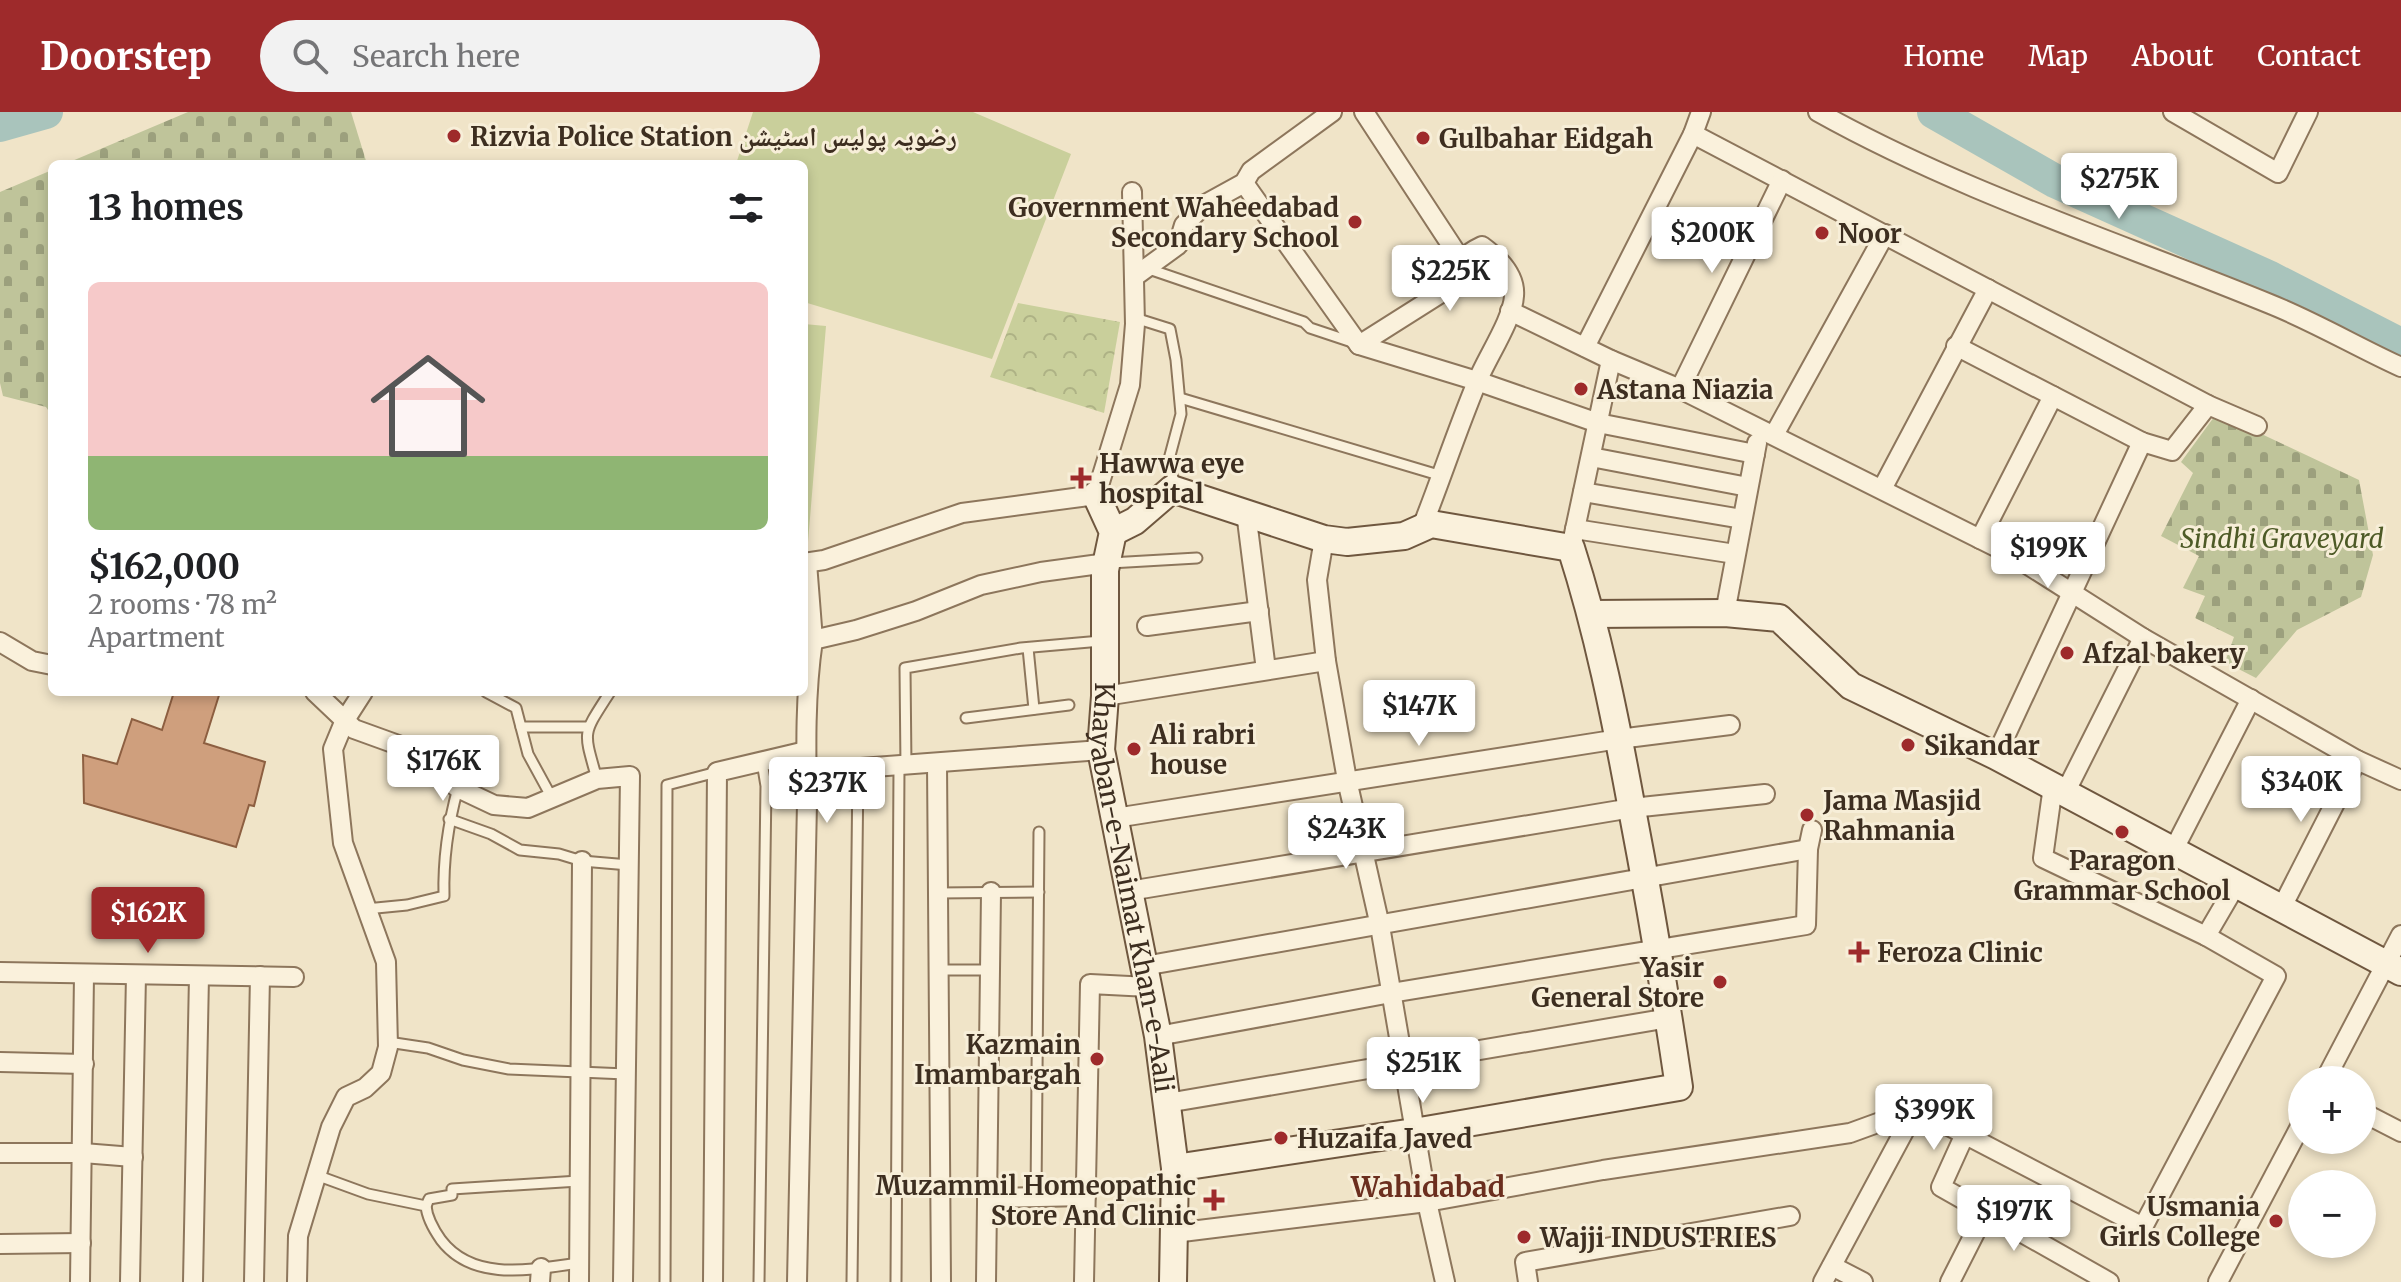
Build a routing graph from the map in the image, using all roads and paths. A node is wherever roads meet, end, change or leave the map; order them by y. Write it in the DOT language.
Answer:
graph roads {
  1 [pos="1332,112"];
  2 [pos="1364,112"];
  3 [pos="1701,112"];
  4 [pos="1818,112"];
  5 [pos="2173,112"];
  6 [pos="2308,112"];
  7 [pos="1693,134"];
  8 [pos="1782,180"];
  9 [pos="1244,183"];
  10 [pos="1132,192"];
  11 [pos="1885,234"];
  12 [pos="1461,260"];
  13 [pos="1140,273"];
  14 [pos="1988,289"];
  15 [pos="1510,311"];
  16 [pos="1135,318"];
  17 [pos="1359,345"];
  18 [pos="1956,346"];
  19 [pos="1585,347"];
  20 [pos="1611,360"];
  21 [pos="2401,367"];
  22 [pos="1477,381"];
  23 [pos="1680,389"];
  24 [pos="2053,396"];
  25 [pos="1180,398"];
  26 [pos="2208,405"];
  27 [pos="1598,423"];
  28 [pos="2257,426"];
  29 [pos="1767,432"];
  30 [pos="2142,442"];
  31 [pos="1755,454"];
  32 [pos="1591,457"];
  33 [pos="1442,476"];
  34 [pos="1748,487"];
  35 [pos="1882,489"];
  36 [pos="1177,490"];
  37 [pos="1583,492"];
  38 [pos="1096,495"];
  39 [pos="1246,512"];
  40 [pos="1742,519"];
  41 [pos="1422,527"];
  42 [pos="1113,532"];
  43 [pos="1573,538"];
  44 [pos="1324,539"];
  45 [pos="1980,539"];
  46 [pos="1735,554"];
  47 [pos="1197,558"];
  48 [pos="808,563"];
  49 [pos="1107,563"];
  50 [pos="808,592"];
  51 [pos="2071,592"];
  52 [pos="1259,611"];
  53 [pos="1725,613"];
  54 [pos="1592,614"];
  55 [pos="1147,626"];
  56 [pos="2143,638"];
  57 [pos="813,640"];
  58 [pos="1105,641"];
  59 [pos="0,642"];
  60 [pos="1028,648"];
  61 [pos="1326,661"];
  62 [pos="48,664"];
  63 [pos="1266,670"];
  64 [pos="808,673"];
  65 [pos="319,696"];
  66 [pos="360,696"];
  67 [pos="494,696"];
  68 [pos="607,696"];
  69 [pos="807,696"];
  70 [pos="1105,696"];
  71 [pos="2251,699"];
  72 [pos="1069,705"];
  73 [pos="1034,709"];
  74 [pos="966,718"];
  75 [pos="345,720"];
  76 [pos="1730,725"];
  77 [pos="521,727"];
  78 [pos="587,727"];
  79 [pos="1619,739"];
  80 [pos="1101,750"];
  81 [pos="806,751"];
  82 [pos="1996,756"];
  83 [pos="2357,760"];
  84 [pos="762,762"];
  85 [pos="937,764"];
  86 [pos="902,767"];
  87 [pos="858,769"];
  88 [pos="717,772"];
  89 [pos="807,772"];
  90 [pos="597,779"];
  91 [pos="1347,780"];
  92 [pos="2401,780"];
  93 [pos="458,788"];
  94 [pos="2059,789"];
  95 [pos="1765,794"];
  96 [pos="552,798"];
  97 [pos="1632,808"];
  98 [pos="1115,818"];
  99 [pos="449,819"];
  100 [pos="1039,832"];
  101 [pos="2174,849"];
  102 [pos="1364,854"];
  103 [pos="582,861"];
  104 [pos="629,865"];
  105 [pos="1645,878"];
  106 [pos="2237,883"];
  107 [pos="1129,891"];
  108 [pos="991,892"];
  109 [pos="1039,892"];
  110 [pos="937,893"];
  111 [pos="2282,907"];
  112 [pos="366,909"];
  113 [pos="1380,926"];
  114 [pos="2401,935"];
  115 [pos="2206,936"];
  116 [pos="1657,950"];
  117 [pos="2393,968"];
  118 [pos="938,970"];
  119 [pos="991,970"];
  120 [pos="0,972"];
  121 [pos="84,975"];
  122 [pos="136,975"];
  123 [pos="199,976"];
  124 [pos="260,976"];
  125 [pos="1146,976"];
  126 [pos="294,977"];
  127 [pos="1391,993"];
  128 [pos="1669,1018"];
  129 [pos="1158,1036"];
  130 [pos="388,1042"];
  131 [pos="0,1062"];
  132 [pos="1402,1062"];
  133 [pos="84,1064"];
  134 [pos="2334,1066"];
  135 [pos="580,1074"];
  136 [pos="626,1074"];
  137 [pos="1167,1103"];
  138 [pos="1916,1109"];
  139 [pos="2376,1119"];
  140 [pos="1414,1132"];
  141 [pos="2401,1132"];
  142 [pos="1965,1134"];
  143 [pos="2288,1150"];
  144 [pos="0,1153"];
  145 [pos="83,1153"];
  146 [pos="133,1157"];
  147 [pos="1175,1168"];
  148 [pos="316,1175"];
  149 [pos="579,1181"];
  150 [pos="1086,1196"];
  151 [pos="1036,1197"];
  152 [pos="987,1198"];
  153 [pos="1427,1202"];
  154 [pos="426,1206"];
  155 [pos="1985,1213"];
  156 [pos="1790,1216"];
  157 [pos="1174,1233"];
  158 [pos="81,1243"];
  159 [pos="0,1244"];
  160 [pos="579,1263"];
  161 [pos="1828,1274"];
  162 [pos="540,1275"];
  163 [pos="2085,1276"];
  164 [pos="80,1282"];
  165 [pos="130,1282"];
  166 [pos="193,1282"];
  167 [pos="254,1282"];
  168 [pos="297,1282"];
  169 [pos="579,1282"];
  170 [pos="623,1282"];
  171 [pos="665,1282"];
  172 [pos="713,1282"];
  173 [pos="759,1282"];
  174 [pos="797,1282"];
  175 [pos="852,1282"];
  176 [pos="896,1282"];
  177 [pos="941,1282"];
  178 [pos="986,1282"];
  179 [pos="1084,1282"];
  180 [pos="1173,1282"];
  181 [pos="1445,1282"];
  182 [pos="1528,1282"];
  183 [pos="1863,1282"];
  184 [pos="1950,1282"];
  185 [pos="2109,1282"];
  186 [pos="2218,1282"];
  1 -- 9 [label="street"];
  2 -- 12 [label="street"];
  3 -- 7 [label="street"];
  4 -- 21 [label="street"];
  5 -- 6 [label="street"];
  7 -- 8 [label="street"];
  7 -- 19 [label="street"];
  8 -- 11 [label="street"];
  8 -- 23 [label="street"];
  9 -- 13 [label="street"];
  9 -- 17 [label="street"];
  10 -- 13 [label="street"];
  11 -- 14 [label="street"];
  11 -- 29 [label="street"];
  12 -- 15 [label="street"];
  12 -- 17 [label="street"];
  13 -- 16 [label="street"];
  13 -- 17 [label="lane"];
  14 -- 18 [label="street"];
  14 -- 26 [label="street"];
  15 -- 19 [label="street"];
  15 -- 22 [label="street"];
  16 -- 25 [label="lane"];
  16 -- 38 [label="street"];
  17 -- 22 [label="street"];
  18 -- 24 [label="street"];
  18 -- 35 [label="street"];
  19 -- 20 [label="street"];
  20 -- 23 [label="street"];
  20 -- 27 [label="street"];
  22 -- 27 [label="street"];
  22 -- 33 [label="street"];
  23 -- 29 [label="street"];
  24 -- 30 [label="street"];
  24 -- 45 [label="street"];
  25 -- 33 [label="lane"];
  25 -- 36 [label="lane"];
  26 -- 28 [label="street"];
  26 -- 30 [label="street"];
  27 -- 31 [label="street"];
  27 -- 32 [label="street"];
  29 -- 31 [label="street"];
  29 -- 35 [label="street"];
  30 -- 51 [label="street"];
  31 -- 34 [label="street"];
  32 -- 34 [label="street"];
  32 -- 37 [label="street"];
  33 -- 41 [label="street"];
  34 -- 40 [label="street"];
  35 -- 45 [label="street"];
  36 -- 39 [label="street"];
  36 -- 42 [label="street"];
  37 -- 40 [label="street"];
  37 -- 43 [label="street"];
  38 -- 42 [label="street"];
  38 -- 48 [label="street"];
  39 -- 44 [label="street"];
  39 -- 52 [label="street"];
  40 -- 46 [label="street"];
  41 -- 43 [label="street"];
  41 -- 44 [label="street"];
  42 -- 49 [label="street, Khayaban-e-Naimat Khan-e-Aali"];
  43 -- 46 [label="street"];
  43 -- 54 [label="street"];
  44 -- 61 [label="street"];
  45 -- 51 [label="street"];
  46 -- 53 [label="street"];
  47 -- 49 [label="lane"];
  49 -- 57 [label="street"];
  49 -- 58 [label="street, Khayaban-e-Naimat Khan-e-Aali"];
  50 -- 57 [label="street"];
  51 -- 56 [label="street"];
  51 -- 82 [label="street"];
  52 -- 55 [label="street"];
  52 -- 63 [label="street"];
  53 -- 54 [label="street"];
  53 -- 82 [label="street"];
  54 -- 79 [label="street"];
  56 -- 71 [label="street"];
  56 -- 94 [label="street"];
  57 -- 64 [label="street"];
  58 -- 60 [label="lane"];
  58 -- 70 [label="street, Khayaban-e-Naimat Khan-e-Aali"];
  59 -- 62 [label="street"];
  60 -- 73 [label="lane"];
  60 -- 86 [label="lane"];
  61 -- 63 [label="street"];
  61 -- 91 [label="street"];
  63 -- 70 [label="street"];
  65 -- 75 [label="street"];
  66 -- 75 [label="street"];
  67 -- 77 [label="lane"];
  68 -- 78 [label="lane"];
  69 -- 81 [label="street"];
  70 -- 80 [label="street, Khayaban-e-Naimat Khan-e-Aali"];
  71 -- 83 [label="street"];
  71 -- 101 [label="street"];
  72 -- 73 [label="lane"];
  73 -- 74 [label="lane"];
  75 -- 93 [label="street"];
  75 -- 112 [label="street"];
  76 -- 79 [label="street"];
  77 -- 78 [label="lane"];
  77 -- 96 [label="lane"];
  78 -- 90 [label="lane"];
  79 -- 91 [label="street"];
  79 -- 97 [label="street"];
  80 -- 85 [label="street"];
  80 -- 98 [label="street, Khayaban-e-Naimat Khan-e-Aali"];
  81 -- 84 [label="street"];
  81 -- 89 [label="street"];
  82 -- 94 [label="street"];
  83 -- 92 [label="street"];
  83 -- 111 [label="street"];
  84 -- 88 [label="street"];
  84 -- 173 [label="lane"];
  85 -- 86 [label="street"];
  85 -- 110 [label="street"];
  86 -- 87 [label="street"];
  86 -- 176 [label="lane"];
  87 -- 89 [label="street"];
  87 -- 175 [label="lane"];
  88 -- 171 [label="lane"];
  88 -- 172 [label="street"];
  89 -- 174 [label="street"];
  90 -- 96 [label="street"];
  90 -- 104 [label="street"];
  91 -- 98 [label="street"];
  91 -- 102 [label="street"];
  93 -- 96 [label="street"];
  93 -- 99 [label="lane"];
  94 -- 101 [label="street"];
  94 -- 115 [label="street"];
  95 -- 97 [label="street"];
  97 -- 102 [label="street"];
  97 -- 105 [label="street"];
  98 -- 107 [label="street, Khayaban-e-Naimat Khan-e-Aali"];
  99 -- 103 [label="lane"];
  99 -- 112 [label="lane"];
  100 -- 109 [label="lane"];
  101 -- 106 [label="street"];
  102 -- 107 [label="street"];
  102 -- 113 [label="street"];
  103 -- 104 [label="lane"];
  103 -- 135 [label="street"];
  104 -- 136 [label="street"];
  105 -- 113 [label="street"];
  105 -- 116 [label="street"];
  105 -- 116 [label="street"];
  106 -- 111 [label="street"];
  106 -- 115 [label="street"];
  107 -- 125 [label="street, Khayaban-e-Naimat Khan-e-Aali"];
  108 -- 109 [label="lane"];
  108 -- 110 [label="lane"];
  108 -- 119 [label="street"];
  109 -- 151 [label="lane"];
  110 -- 118 [label="street"];
  111 -- 117 [label="street"];
  112 -- 130 [label="street"];
  113 -- 125 [label="street"];
  113 -- 127 [label="street"];
  114 -- 117 [label="street"];
  115 -- 142 [label="street"];
  116 -- 127 [label="street"];
  116 -- 128 [label="street"];
  117 -- 134 [label="street"];
  118 -- 119 [label="lane"];
  118 -- 177 [label="street"];
  119 -- 152 [label="street"];
  120 -- 121 [label="street"];
  121 -- 122 [label="street"];
  121 -- 133 [label="street"];
  122 -- 123 [label="street"];
  122 -- 146 [label="street"];
  123 -- 124 [label="street"];
  123 -- 166 [label="street"];
  124 -- 126 [label="street"];
  124 -- 167 [label="street"];
  125 -- 129 [label="street, Khayaban-e-Naimat Khan-e-Aali"];
  125 -- 150 [label="street"];
  127 -- 129 [label="street"];
  127 -- 132 [label="street"];
  128 -- 132 [label="street"];
  128 -- 140 [label="street"];
  129 -- 137 [label="street, Khayaban-e-Naimat Khan-e-Aali"];
  130 -- 135 [label="lane"];
  130 -- 148 [label="street"];
  131 -- 133 [label="street"];
  132 -- 137 [label="street"];
  132 -- 140 [label="street"];
  133 -- 145 [label="street"];
  135 -- 136 [label="lane"];
  135 -- 149 [label="street"];
  136 -- 170 [label="street"];
  137 -- 147 [label="street, Khayaban-e-Naimat Khan-e-Aali"];
  138 -- 142 [label="street"];
  138 -- 153 [label="street"];
  138 -- 161 [label="street"];
  139 -- 141 [label="street"];
  140 -- 147 [label="street"];
  140 -- 153 [label="street"];
  142 -- 155 [label="street"];
  143 -- 186 [label="street"];
  144 -- 145 [label="street"];
  145 -- 146 [label="street"];
  145 -- 158 [label="street"];
  146 -- 165 [label="street"];
  147 -- 157 [label="street, Khayaban-e-Naimat Khan-e-Aali"];
  148 -- 154 [label="lane"];
  148 -- 168 [label="street"];
  149 -- 154 [label="lane"];
  149 -- 160 [label="street"];
  150 -- 151 [label="street"];
  150 -- 179 [label="street"];
  151 -- 152 [label="street"];
  152 -- 178 [label="street"];
  153 -- 157 [label="street"];
  153 -- 181 [label="street"];
  154 -- 162 [label="lane"];
  155 -- 163 [label="street"];
  155 -- 184 [label="street"];
  156 -- 182 [label="street"];
  157 -- 180 [label="street, Khayaban-e-Naimat Khan-e-Aali"];
  158 -- 159 [label="street"];
  158 -- 164 [label="street"];
  160 -- 162 [label="lane"];
  160 -- 169 [label="street"];
  161 -- 183 [label="street"];
  163 -- 185 [label="street"];
}
